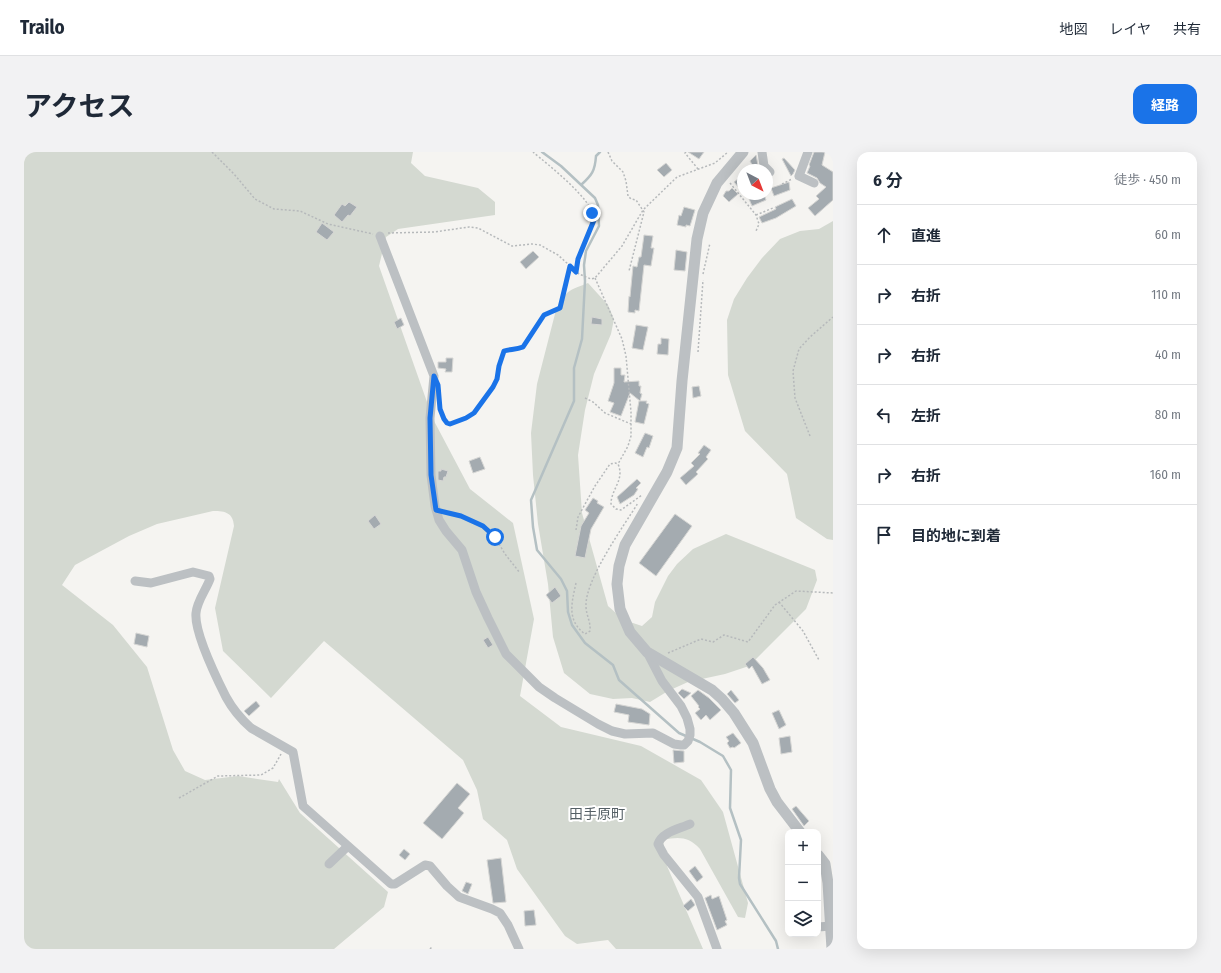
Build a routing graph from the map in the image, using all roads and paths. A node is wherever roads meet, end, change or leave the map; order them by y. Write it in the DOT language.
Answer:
graph roads {
  1 [pos="212,152"];
  2 [pos="532,152"];
  3 [pos="608,152"];
  4 [pos="686,152"];
  5 [pos="728,152"];
  6 [pos="743,152"];
  7 [pos="762,152"];
  8 [pos="808,152"];
  9 [pos="829,152"];
  10 [pos="833,154"];
  11 [pos="764,164"];
  12 [pos="698,169"];
  13 [pos="722,176"];
  14 [pos="799,176"];
  15 [pos="814,183"];
  16 [pos="782,184"];
  17 [pos="773,208"];
  18 [pos="643,210"];
  19 [pos="756,215"];
  20 [pos="756,231"];
  21 [pos="380,236"];
  22 [pos="710,243"];
  23 [pos="570,266"];
  24 [pos="629,271"];
  25 [pos="576,272"];
  26 [pos="699,274"];
  27 [pos="595,278"];
  28 [pos="833,317"];
  29 [pos="698,352"];
  30 [pos="585,398"];
  31 [pos="440,403"];
  32 [pos="631,424"];
  33 [pos="810,436"];
  34 [pos="618,464"];
  35 [pos="645,490"];
  36 [pos="642,495"];
  37 [pos="436,510"];
  38 [pos="576,530"];
  39 [pos="520,573"];
  40 [pos="135,581"];
  41 [pos="576,583"];
  42 [pos="833,593"];
  43 [pos="779,602"];
  44 [pos="647,652"];
  45 [pos="660,660"];
  46 [pos="820,660"];
  47 [pos="284,747"];
  48 [pos="179,798"];
  49 [pos="690,824"];
  50 [pos="798,829"];
  51 [pos="348,846"];
  52 [pos="821,858"];
  53 [pos="329,864"];
  54 [pos="821,928"];
  55 [pos="832,931"];
  56 [pos="432,947"];
  57 [pos="430,949"];
  58 [pos="519,949"];
  59 [pos="717,949"];
  60 [pos="832,949"];
  1 -- 21 [label="path"];
  2 -- 25 [label="path"];
  3 -- 18 [label="path"];
  4 -- 12 [label="path"];
  5 -- 12 [label="path"];
  6 -- 13 [label="street"];
  7 -- 11 [label="street"];
  8 -- 14 [label="street"];
  9 -- 10 [label="path"];
  12 -- 18 [label="path"];
  13 -- 19 [label="path"];
  13 -- 26 [label="street"];
  14 -- 15 [label="street"];
  14 -- 16 [label="path"];
  17 -- 19 [label="path"];
  18 -- 24 [label="path"];
  18 -- 27 [label="path"];
  19 -- 20 [label="path"];
  21 -- 23 [label="path"];
  21 -- 37 [label="street"];
  22 -- 26 [label="path"];
  23 -- 25 [label="path"];
  23 -- 31 [label="path"];
  25 -- 27 [label="path"];
  26 -- 29 [label="path"];
  26 -- 44 [label="street"];
  27 -- 32 [label="path"];
  28 -- 33 [label="path"];
  30 -- 32 [label="path"];
  32 -- 34 [label="path"];
  34 -- 36 [label="path"];
  34 -- 38 [label="path"];
  35 -- 36 [label="path"];
  36 -- 41 [label="path"];
  37 -- 39 [label="path"];
  37 -- 44 [label="street"];
  40 -- 47 [label="street"];
  42 -- 43 [label="path"];
  43 -- 45 [label="path"];
  43 -- 46 [label="path"];
  44 -- 45 [label="street"];
  45 -- 50 [label="street"];
  47 -- 48 [label="path"];
  47 -- 51 [label="street"];
  49 -- 59 [label="street"];
  51 -- 53 [label="street"];
  51 -- 58 [label="street"];
  52 -- 55 [label="street"];
  54 -- 55 [label="street"];
  55 -- 60 [label="street"];
  56 -- 57 [label="path"];
}
